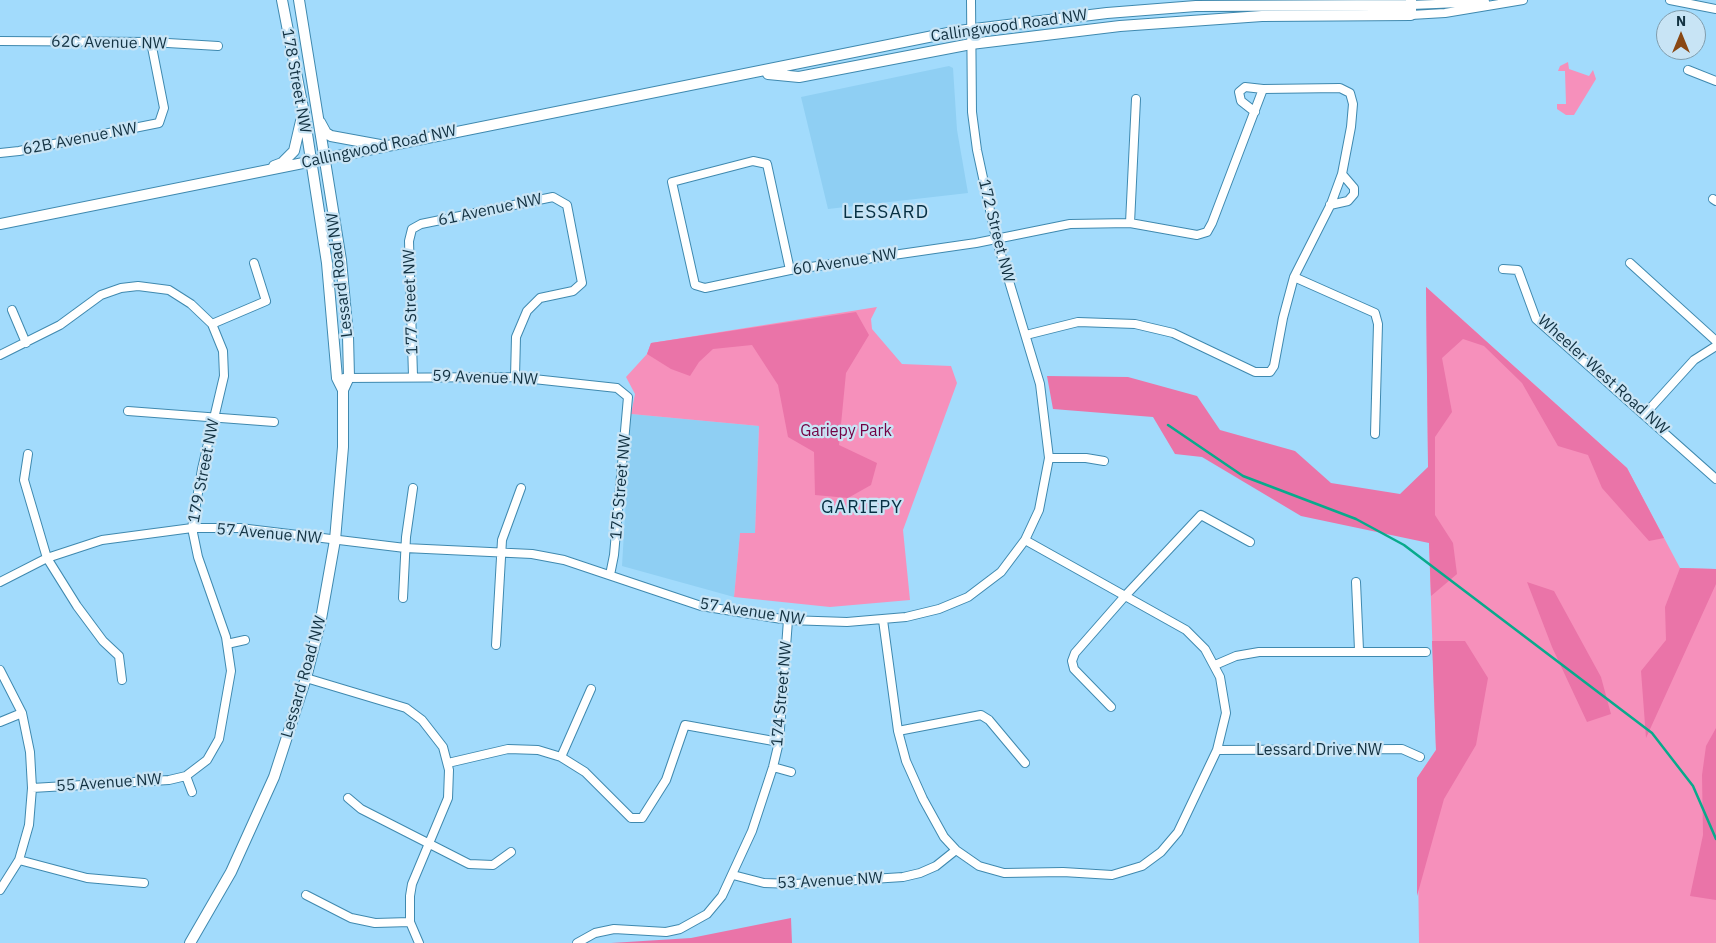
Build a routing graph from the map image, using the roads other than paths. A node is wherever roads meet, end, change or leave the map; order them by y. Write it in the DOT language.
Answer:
graph roads {
  1 [pos="282,0"];
  2 [pos="299,0"];
  3 [pos="971,0"];
  4 [pos="1352,0"];
  5 [pos="1522,0"];
  6 [pos="1670,0"];
  7 [pos="1320,4"];
  8 [pos="1399,7"];
  9 [pos="1411,7"];
  10 [pos="1716,9"];
  11 [pos="971,29"];
  12 [pos="0,42"];
  13 [pos="151,42"];
  14 [pos="971,44"];
  15 [pos="218,46"];
  16 [pos="1688,70"];
  17 [pos="759,73"];
  18 [pos="1716,81"];
  19 [pos="1263,89"];
  20 [pos="1136,99"];
  21 [pos="302,108"];
  22 [pos="316,112"];
  23 [pos="1255,112"];
  24 [pos="386,146"];
  25 [pos="0,153"];
  26 [pos="324,159"];
  27 [pos="310,162"];
  28 [pos="258,172"];
  29 [pos="1342,174"];
  30 [pos="1330,204"];
  31 [pos="1130,223"];
  32 [pos="0,224"];
  33 [pos="412,229"];
  34 [pos="996,238"];
  35 [pos="254,263"];
  36 [pos="1630,263"];
  37 [pos="790,270"];
  38 [pos="1503,270"];
  39 [pos="1294,277"];
  40 [pos="12,310"];
  41 [pos="212,324"];
  42 [pos="1026,335"];
  43 [pos="1716,341"];
  44 [pos="26,343"];
  45 [pos="1716,346"];
  46 [pos="0,355"];
  47 [pos="413,376"];
  48 [pos="349,377"];
  49 [pos="515,377"];
  50 [pos="338,378"];
  51 [pos="343,390"];
  52 [pos="628,397"];
  53 [pos="128,411"];
  54 [pos="1645,414"];
  55 [pos="214,416"];
  56 [pos="274,422"];
  57 [pos="1375,434"];
  58 [pos="28,454"];
  59 [pos="1049,458"];
  60 [pos="1104,461"];
  61 [pos="1716,479"];
  62 [pos="413,488"];
  63 [pos="521,488"];
  64 [pos="192,528"];
  65 [pos="335,540"];
  66 [pos="1026,540"];
  67 [pos="1250,542"];
  68 [pos="405,548"];
  69 [pos="501,551"];
  70 [pos="47,558"];
  71 [pos="610,575"];
  72 [pos="0,582"];
  73 [pos="1356,582"];
  74 [pos="1125,596"];
  75 [pos="403,598"];
  76 [pos="950,605"];
  77 [pos="788,620"];
  78 [pos="883,620"];
  79 [pos="246,640"];
  80 [pos="227,644"];
  81 [pos="496,645"];
  82 [pos="1359,650"];
  83 [pos="1426,652"];
  84 [pos="1215,665"];
  85 [pos="0,670"];
  86 [pos="306,678"];
  87 [pos="122,680"];
  88 [pos="591,689"];
  89 [pos="1111,707"];
  90 [pos="22,713"];
  91 [pos="0,722"];
  92 [pos="898,731"];
  93 [pos="779,742"];
  94 [pos="1216,750"];
  95 [pos="561,757"];
  96 [pos="1420,757"];
  97 [pos="448,763"];
  98 [pos="1025,763"];
  99 [pos="773,767"];
  100 [pos="791,772"];
  101 [pos="186,776"];
  102 [pos="32,788"];
  103 [pos="192,792"];
  104 [pos="348,798"];
  105 [pos="430,844"];
  106 [pos="956,850"];
  107 [pos="511,852"];
  108 [pos="19,860"];
  109 [pos="732,875"];
  110 [pos="144,883"];
  111 [pos="0,890"];
  112 [pos="306,895"];
  113 [pos="410,922"];
  114 [pos="190,943"];
  115 [pos="419,943"];
  116 [pos="577,943"];
  1 -- 21 [label="main road, 178 Street NW"];
  2 -- 22 [label="main road, 178 Street NW"];
  3 -- 11 [label="street, 172 Street NW"];
  4 -- 7 [label="main road"];
  5 -- 9 [label="street"];
  6 -- 10 [label="street"];
  7 -- 8 [label="main road, Callingwood Road NW"];
  7 -- 11 [label="main road, Callingwood Road NW"];
  8 -- 9 [label="main road, Callingwood Road NW"];
  8 -- 14 [label="main road, Callingwood Road NW"];
  11 -- 14 [label="street, 172 Street NW"];
  11 -- 17 [label="main road, Callingwood Road NW"];
  12 -- 13 [label="street, 62C Avenue NW"];
  13 -- 15 [label="street, 62C Avenue NW"];
  13 -- 25 [label="street, 62B Avenue NW"];
  14 -- 17 [label="main road, Callingwood Road NW"];
  14 -- 34 [label="street, 172 Street NW"];
  16 -- 18 [label="street"];
  17 -- 24 [label="main road, Callingwood Road NW"];
  19 -- 23 [label="street, 60 Avenue NW"];
  19 -- 23 [label="street"];
  19 -- 29 [label="street"];
  20 -- 31 [label="street"];
  21 -- 27 [label="main road, 178 Street NW"];
  21 -- 28 [label="main road"];
  22 -- 24 [label="main road"];
  22 -- 26 [label="main road, 178 Street NW"];
  23 -- 31 [label="street, 60 Avenue NW"];
  24 -- 26 [label="main road, Callingwood Road NW"];
  26 -- 27 [label="main road, Callingwood Road NW"];
  26 -- 48 [label="main road, Lessard Road NW"];
  27 -- 28 [label="main road, Callingwood Road NW"];
  27 -- 50 [label="main road, Lessard Road NW"];
  28 -- 32 [label="main road, Callingwood Road NW"];
  29 -- 30 [label="street"];
  29 -- 30 [label="street"];
  30 -- 39 [label="street"];
  31 -- 34 [label="street, 60 Avenue NW"];
  33 -- 47 [label="street, 177 Street NW"];
  33 -- 49 [label="street, 61 Avenue NW"];
  34 -- 37 [label="street, 60 Avenue NW"];
  34 -- 42 [label="street, 172 Street NW"];
  35 -- 41 [label="street"];
  36 -- 43 [label="street"];
  37 -- 37 [label="street, 60 Avenue NW"];
  38 -- 54 [label="street, Wheeler West Road NW"];
  39 -- 42 [label="street"];
  39 -- 57 [label="street"];
  40 -- 44 [label="street"];
  41 -- 44 [label="street, 179 Street NW"];
  41 -- 55 [label="street, 179 Street NW"];
  42 -- 59 [label="street, 172 Street NW"];
  44 -- 46 [label="street"];
  45 -- 54 [label="street"];
  47 -- 48 [label="street, 59 Avenue NW"];
  47 -- 49 [label="street, 59 Avenue NW"];
  48 -- 50 [label="street, 59 Avenue NW"];
  48 -- 51 [label="main road, Lessard Road NW"];
  49 -- 52 [label="street, 59 Avenue NW"];
  50 -- 51 [label="main road, Lessard Road NW"];
  51 -- 65 [label="main road, Lessard Road NW"];
  52 -- 71 [label="street, 175 Street NW"];
  53 -- 55 [label="street"];
  54 -- 61 [label="street, Wheeler West Road NW"];
  55 -- 56 [label="street"];
  55 -- 64 [label="street, 179 Street NW"];
  58 -- 70 [label="street"];
  59 -- 60 [label="street"];
  59 -- 66 [label="street, 172 Street NW"];
  62 -- 68 [label="street"];
  63 -- 69 [label="street"];
  64 -- 65 [label="street, 57 Avenue NW"];
  64 -- 70 [label="street, 57 Avenue NW"];
  64 -- 80 [label="street, 179 Street NW"];
  65 -- 68 [label="street, 57 Avenue NW"];
  65 -- 86 [label="main road, Lessard Road NW"];
  66 -- 74 [label="street"];
  66 -- 76 [label="street, 172 Street NW"];
  67 -- 74 [label="street"];
  68 -- 69 [label="street, 57 Avenue NW"];
  68 -- 75 [label="street"];
  69 -- 71 [label="street, 57 Avenue NW"];
  69 -- 81 [label="street"];
  70 -- 72 [label="street, 57 Avenue NW"];
  70 -- 87 [label="street"];
  71 -- 77 [label="street, 57 Avenue NW"];
  73 -- 82 [label="street"];
  74 -- 84 [label="street"];
  74 -- 89 [label="street"];
  76 -- 78 [label="street, 57 Avenue NW"];
  77 -- 78 [label="street, 57 Avenue NW"];
  77 -- 93 [label="street, 174 Street NW"];
  78 -- 92 [label="street"];
  79 -- 80 [label="street"];
  80 -- 101 [label="street, 179 Street NW"];
  82 -- 83 [label="street"];
  82 -- 84 [label="street"];
  84 -- 94 [label="street"];
  85 -- 90 [label="street"];
  86 -- 97 [label="street"];
  86 -- 114 [label="main road, Lessard Road NW"];
  88 -- 95 [label="street"];
  90 -- 91 [label="street"];
  90 -- 102 [label="street"];
  92 -- 98 [label="street"];
  92 -- 106 [label="street"];
  93 -- 95 [label="street"];
  93 -- 99 [label="street, 174 Street NW"];
  94 -- 96 [label="street, Lessard Drive NW"];
  94 -- 106 [label="street"];
  95 -- 97 [label="street"];
  97 -- 105 [label="street"];
  99 -- 100 [label="street, 174 Street NW"];
  99 -- 109 [label="street, 174 Street NW"];
  101 -- 102 [label="street, 55 Avenue NW"];
  101 -- 103 [label="street"];
  102 -- 108 [label="street"];
  104 -- 105 [label="street"];
  105 -- 107 [label="street"];
  105 -- 113 [label="street"];
  106 -- 109 [label="street, 53 Avenue NW"];
  108 -- 110 [label="street"];
  108 -- 111 [label="street"];
  109 -- 116 [label="street"];
  112 -- 113 [label="street"];
  113 -- 115 [label="street"];
}
